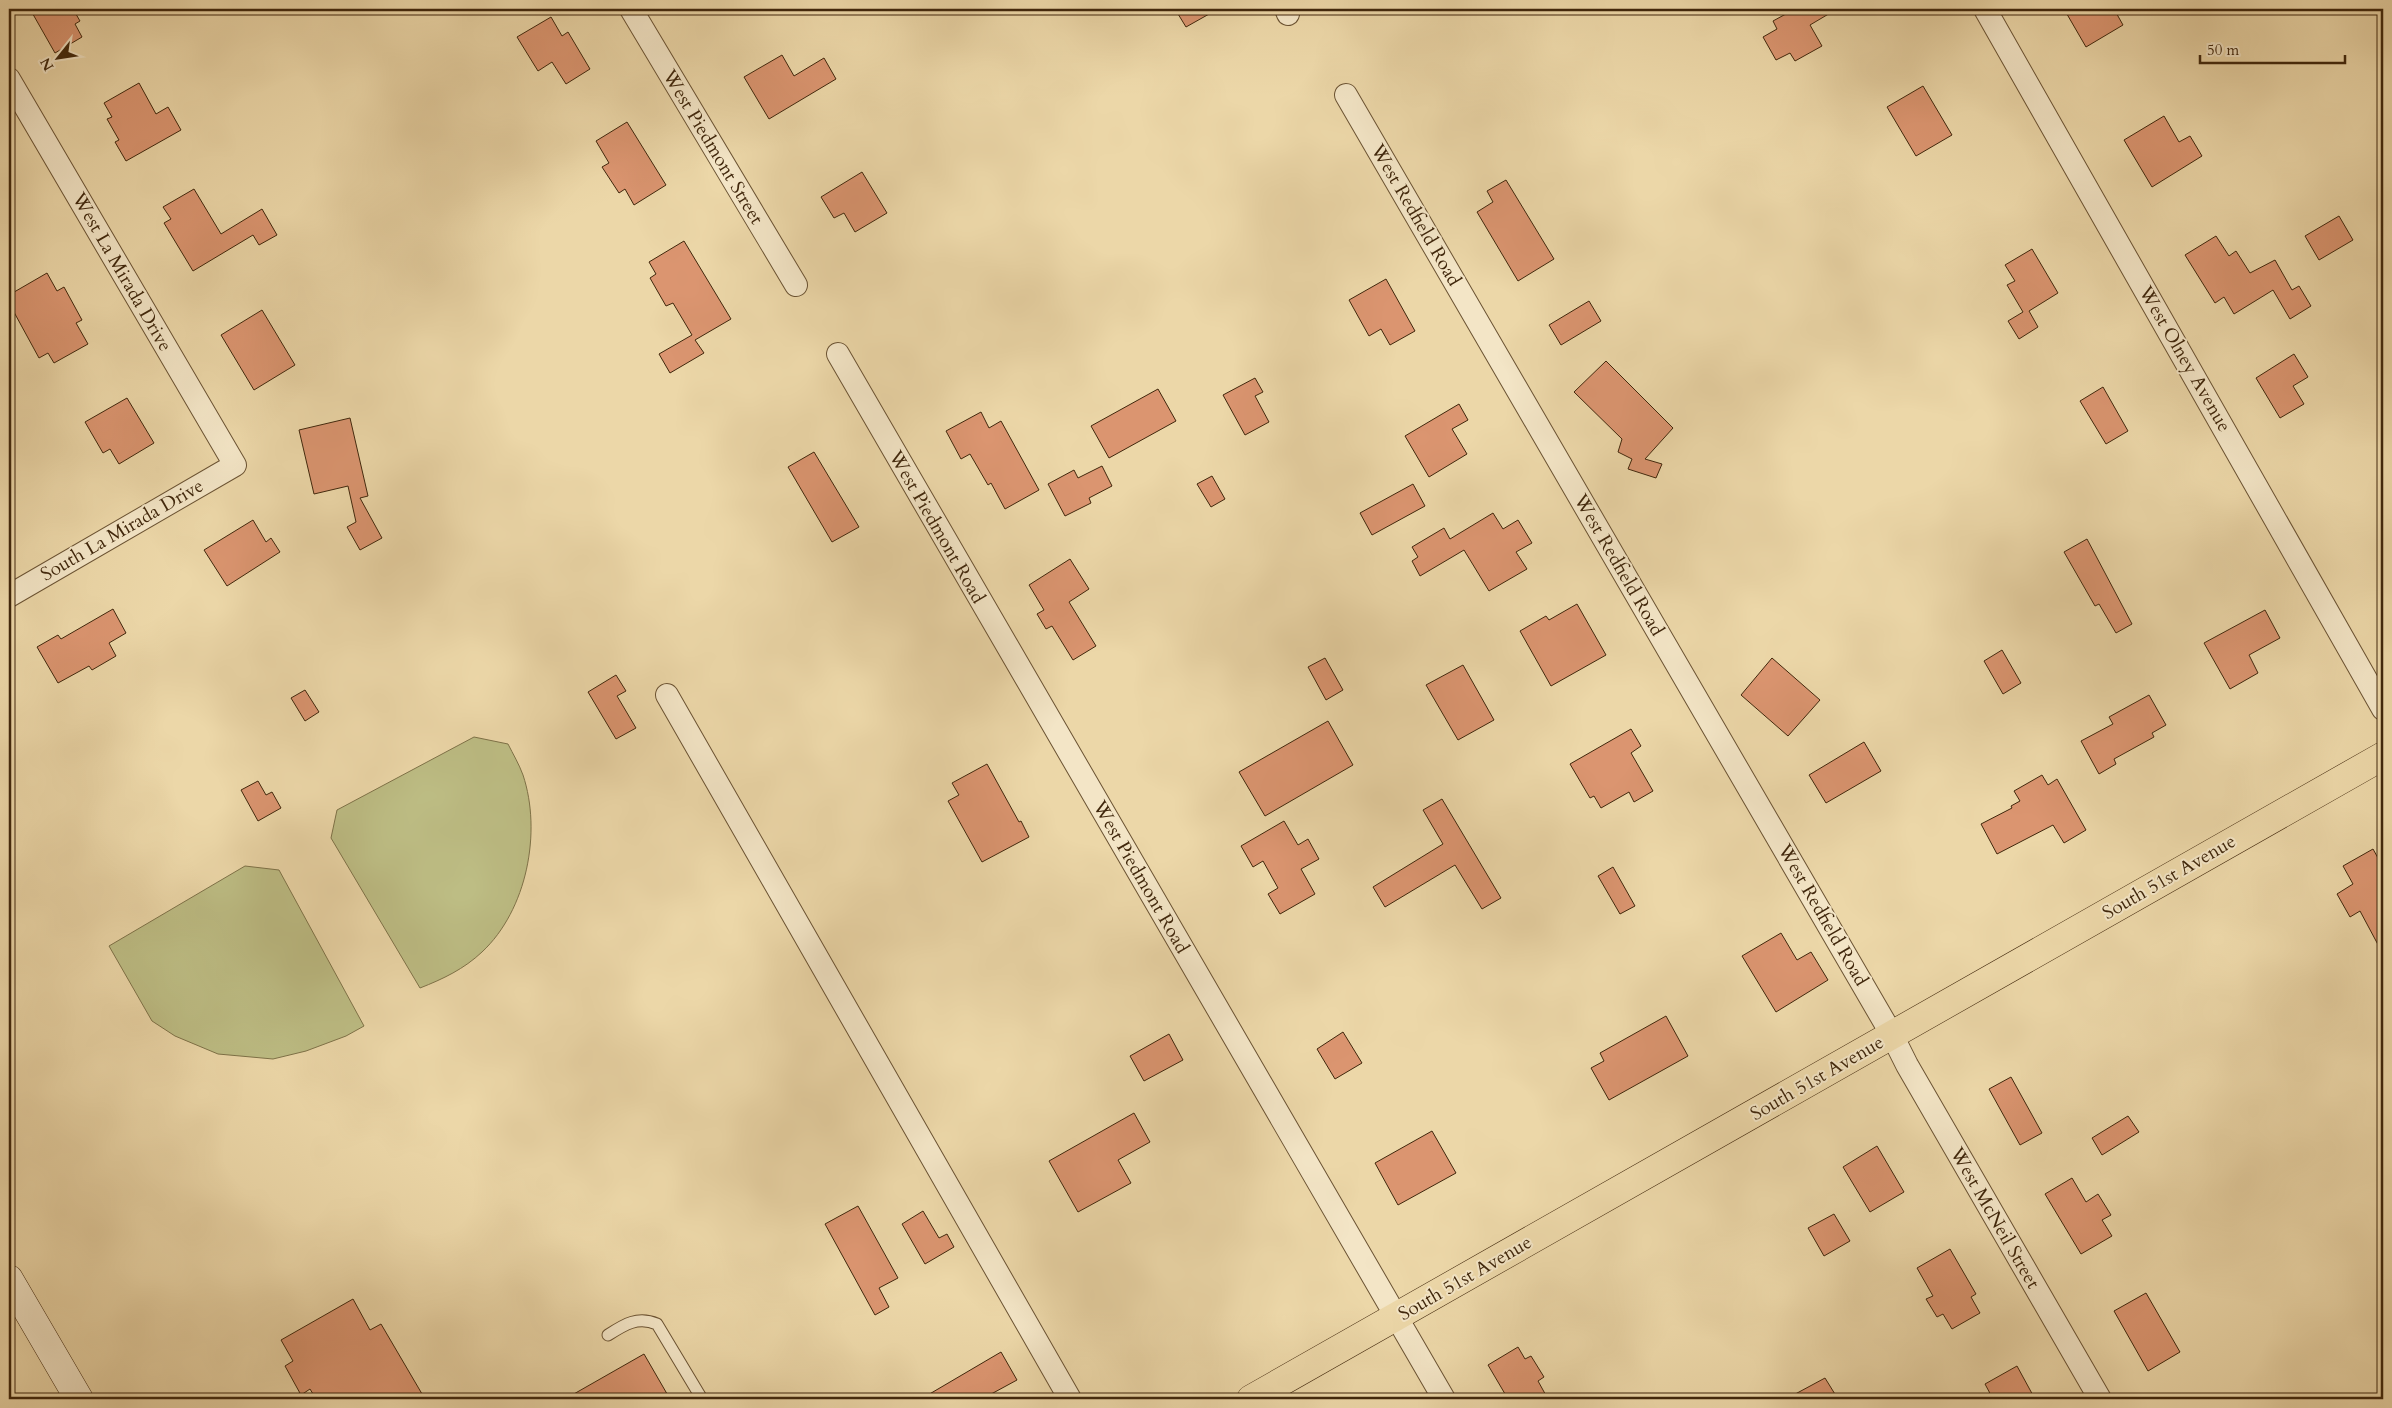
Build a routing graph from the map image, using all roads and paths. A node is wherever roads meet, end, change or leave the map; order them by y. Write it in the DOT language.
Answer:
graph roads {
  1 [pos="631,9"];
  2 [pos="1985,9"];
  3 [pos="9,79"];
  4 [pos="1346,95"];
  5 [pos="796,285"];
  6 [pos="838,354"];
  7 [pos="235,464"];
  8 [pos="9,596"];
  9 [pos="667,695"];
  10 [pos="2383,709"];
  11 [pos="2383,756"];
  12 [pos="1892,1035"];
  13 [pos="9,1279"];
  14 [pos="1396,1318"];
  15 [pos="608,1335"];
  16 [pos="78,1399"];
  17 [pos="702,1399"];
  18 [pos="1070,1399"];
  19 [pos="1251,1399"];
  20 [pos="1444,1399"];
  21 [pos="2100,1399"];
  1 -- 5 [label="street, West Piedmont Street"];
  2 -- 10 [label="street, West Olney Avenue"];
  3 -- 7 [label="street, West La Mirada Drive"];
  4 -- 12 [label="street, West Redfield Road"];
  6 -- 14 [label="street, West Piedmont Road"];
  7 -- 8 [label="street, South La Mirada Drive"];
  9 -- 18 [label="street"];
  11 -- 12 [label="main road, South 51st Avenue"];
  12 -- 14 [label="main road, South 51st Avenue"];
  12 -- 21 [label="street, West McNeil Street"];
  13 -- 16 [label="main road"];
  14 -- 19 [label="main road, South 51st Avenue"];
  14 -- 20 [label="street, West Piedmont Road"];
  15 -- 17 [label="lane"];
}
